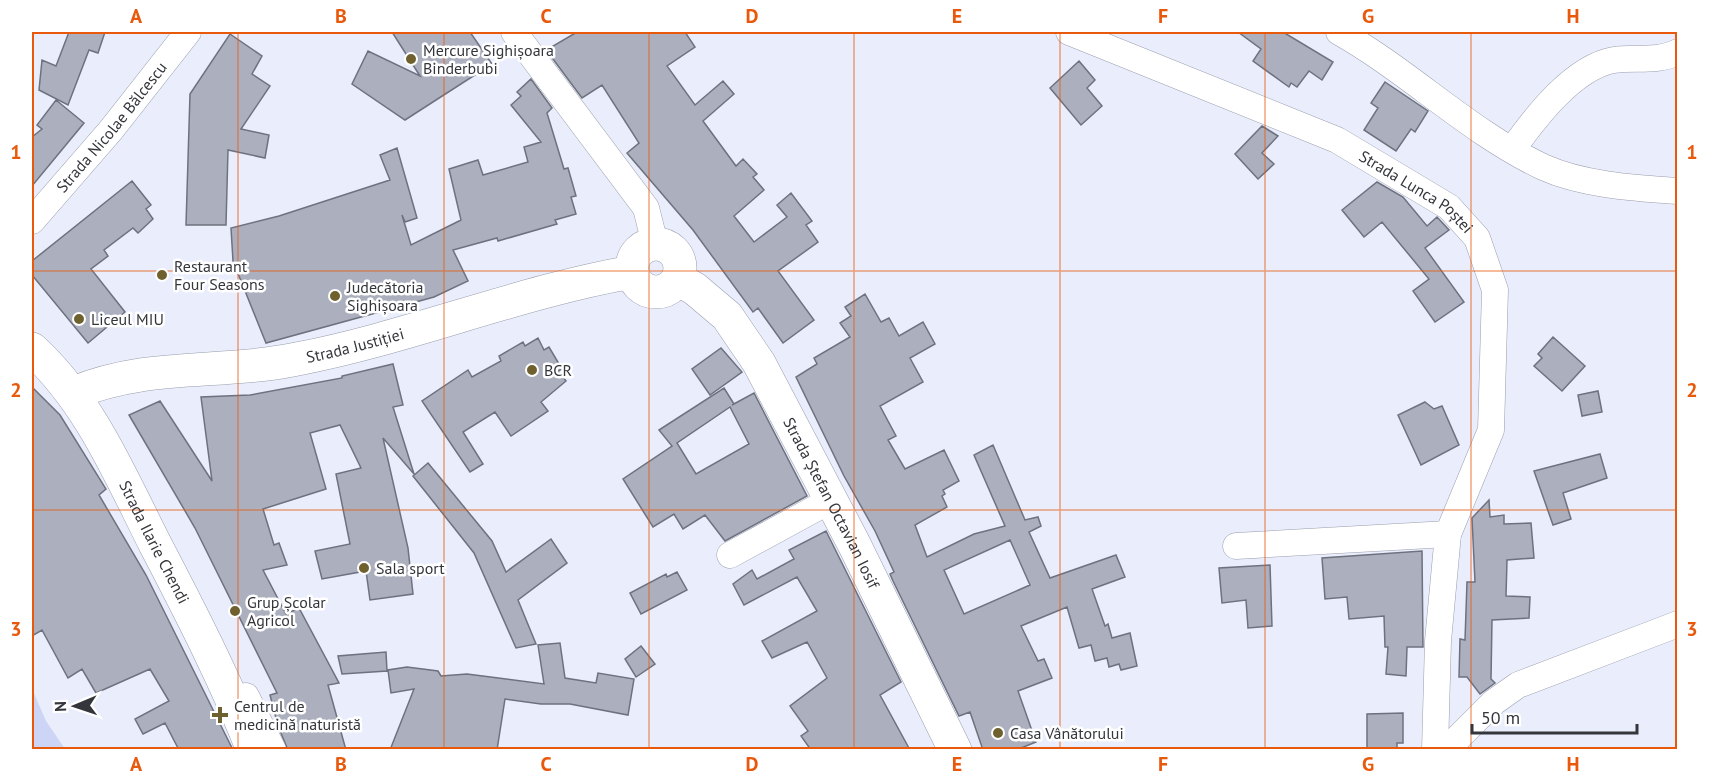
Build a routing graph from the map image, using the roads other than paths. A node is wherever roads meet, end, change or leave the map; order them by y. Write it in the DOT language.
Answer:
graph roads {
  1 [pos="188,32"];
  2 [pos="514,32"];
  3 [pos="1070,32"];
  4 [pos="1339,32"];
  5 [pos="1677,52"];
  6 [pos="1512,150"];
  7 [pos="1677,190"];
  8 [pos="32,221"];
  9 [pos="655,244"];
  10 [pos="632,272"];
  11 [pos="678,279"];
  12 [pos="32,349"];
  13 [pos="74,393"];
  14 [pos="831,500"];
  15 [pos="1448,534"];
  16 [pos="1236,546"];
  17 [pos="730,555"];
  18 [pos="192,615"];
  19 [pos="1677,624"];
  20 [pos="253,750"];
  21 [pos="273,750"];
  22 [pos="955,750"];
  23 [pos="1435,750"];
  24 [pos="1446,750"];
  1 -- 8 [label="street, Strada Nicolae Bălcescu"];
  2 -- 9 [label="street"];
  3 -- 15 [label="street, Strada Lunca Poștei"];
  4 -- 6 [label="street"];
  5 -- 6 [label="street"];
  6 -- 7 [label="street"];
  9 -- 10 [label="main road"];
  9 -- 11 [label="main road"];
  10 -- 11 [label="main road"];
  10 -- 13 [label="main road, Strada Justiției"];
  11 -- 14 [label="main road, Strada Ștefan Octavian Iosif"];
  12 -- 13 [label="main road, Strada Ilarie Chendi"];
  13 -- 18 [label="main road, Strada Ilarie Chendi"];
  14 -- 17 [label="street"];
  14 -- 22 [label="main road, Strada Ștefan Octavian Iosif"];
  15 -- 16 [label="street"];
  15 -- 23 [label="street, Strada Lunca Poștei"];
  18 -- 20 [label="main road, Strada Ilarie Chendi"];
  18 -- 21 [label="street"];
  19 -- 24 [label="street"];
}
